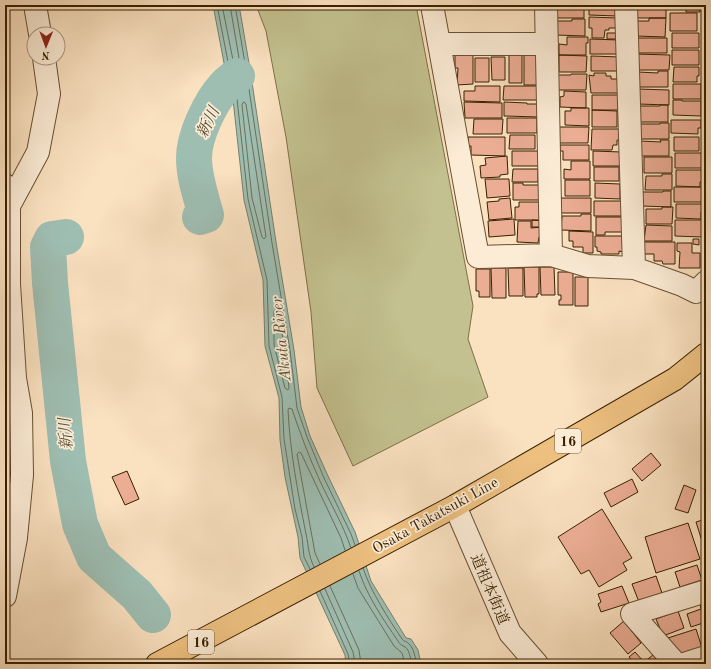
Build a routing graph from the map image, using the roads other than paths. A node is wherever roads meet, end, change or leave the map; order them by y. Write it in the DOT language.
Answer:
graph roads {
  1 [pos="35,5"];
  2 [pos="432,5"];
  3 [pos="546,5"];
  4 [pos="626,5"];
  5 [pos="39,26"];
  6 [pos="439,44"];
  7 [pos="547,44"];
  8 [pos="45,66"];
  9 [pos="5,185"];
  10 [pos="9,206"];
  11 [pos="551,255"];
  12 [pos="634,268"];
  13 [pos="706,282"];
  14 [pos="706,354"];
  15 [pos="455,506"];
  16 [pos="12,514"];
  17 [pos="706,591"];
  18 [pos="5,596"];
  19 [pos="706,657"];
  20 [pos="157,664"];
  21 [pos="538,664"];
  22 [pos="676,664"];
  23 [pos="684,664"];
  1 -- 5 [label="street"];
  2 -- 6 [label="street"];
  3 -- 7 [label="street"];
  4 -- 12 [label="street"];
  6 -- 7 [label="street"];
  6 -- 11 [label="street"];
  7 -- 11 [label="street"];
  8 -- 10 [label="street"];
  9 -- 10 [label="street"];
  10 -- 16 [label="street"];
  11 -- 12 [label="street"];
  12 -- 13 [label="street"];
  14 -- 15 [label="main road, Osaka Takatsuki Line / 16"];
  15 -- 20 [label="main road, Osaka Takatsuki Line / 16"];
  15 -- 21 [label="street, 道祖本街道"];
  16 -- 18 [label="street"];
  17 -- 22 [label="street"];
  19 -- 23 [label="street"];
}
